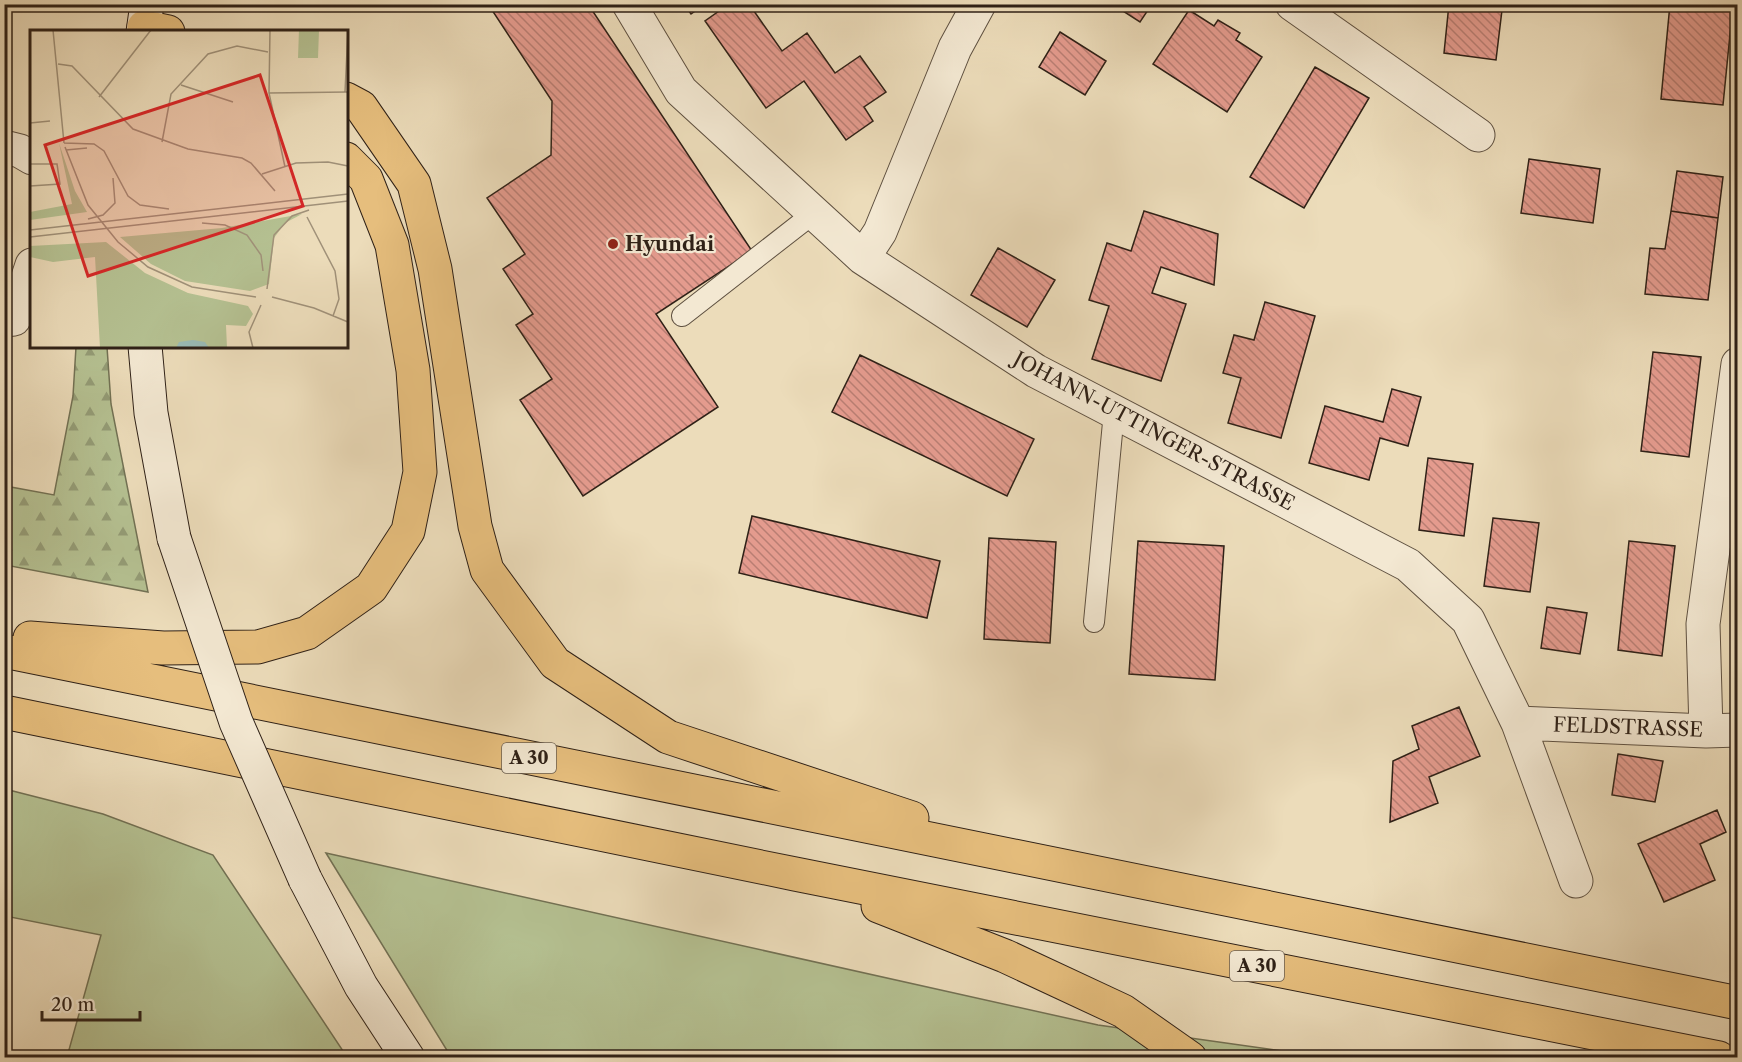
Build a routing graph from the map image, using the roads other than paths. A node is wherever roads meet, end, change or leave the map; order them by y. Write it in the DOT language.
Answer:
graph roads {
  1 [pos="628,4"];
  2 [pos="980,4"];
  3 [pos="1292,4"];
  4 [pos="348,100"];
  5 [pos="1478,135"];
  6 [pos="4,147"];
  7 [pos="30,157"];
  8 [pos="348,161"];
  9 [pos="814,213"];
  10 [pos="863,258"];
  11 [pos="30,271"];
  12 [pos="682,316"];
  13 [pos="4,320"];
  14 [pos="145,348"];
  15 [pos="1737,364"];
  16 [pos="1114,412"];
  17 [pos="1094,622"];
  18 [pos="4,636"];
  19 [pos="4,651"];
  20 [pos="4,712"];
  21 [pos="1518,723"];
  22 [pos="1722,730"];
  23 [pos="1053,865"];
  24 [pos="795,874"];
  25 [pos="1576,881"];
  26 [pos="1737,1003"];
  27 [pos="408,1058"];
  28 [pos="1190,1058"];
  29 [pos="1719,1058"];
  1 -- 9 [label="street, JOHANN-UTTINGER-STRASSE"];
  2 -- 10 [label="street"];
  3 -- 5 [label="street"];
  4 -- 23 [label="highway"];
  6 -- 7 [label="street"];
  8 -- 18 [label="highway"];
  9 -- 10 [label="street, JOHANN-UTTINGER-STRASSE"];
  9 -- 12 [label="lane"];
  10 -- 16 [label="street, JOHANN-UTTINGER-STRASSE"];
  11 -- 13 [label="street"];
  14 -- 27 [label="street, bridge"];
  15 -- 22 [label="street"];
  16 -- 17 [label="lane"];
  16 -- 21 [label="street, JOHANN-UTTINGER-STRASSE"];
  19 -- 23 [label="highway, A 30"];
  20 -- 24 [label="highway, A 30"];
  21 -- 22 [label="street, FELDSTRASSE"];
  21 -- 25 [label="street, JOHANN-UTTINGER-STRASSE"];
  23 -- 26 [label="highway, A 30"];
  24 -- 28 [label="highway"];
  24 -- 29 [label="highway, A 30"];
}
